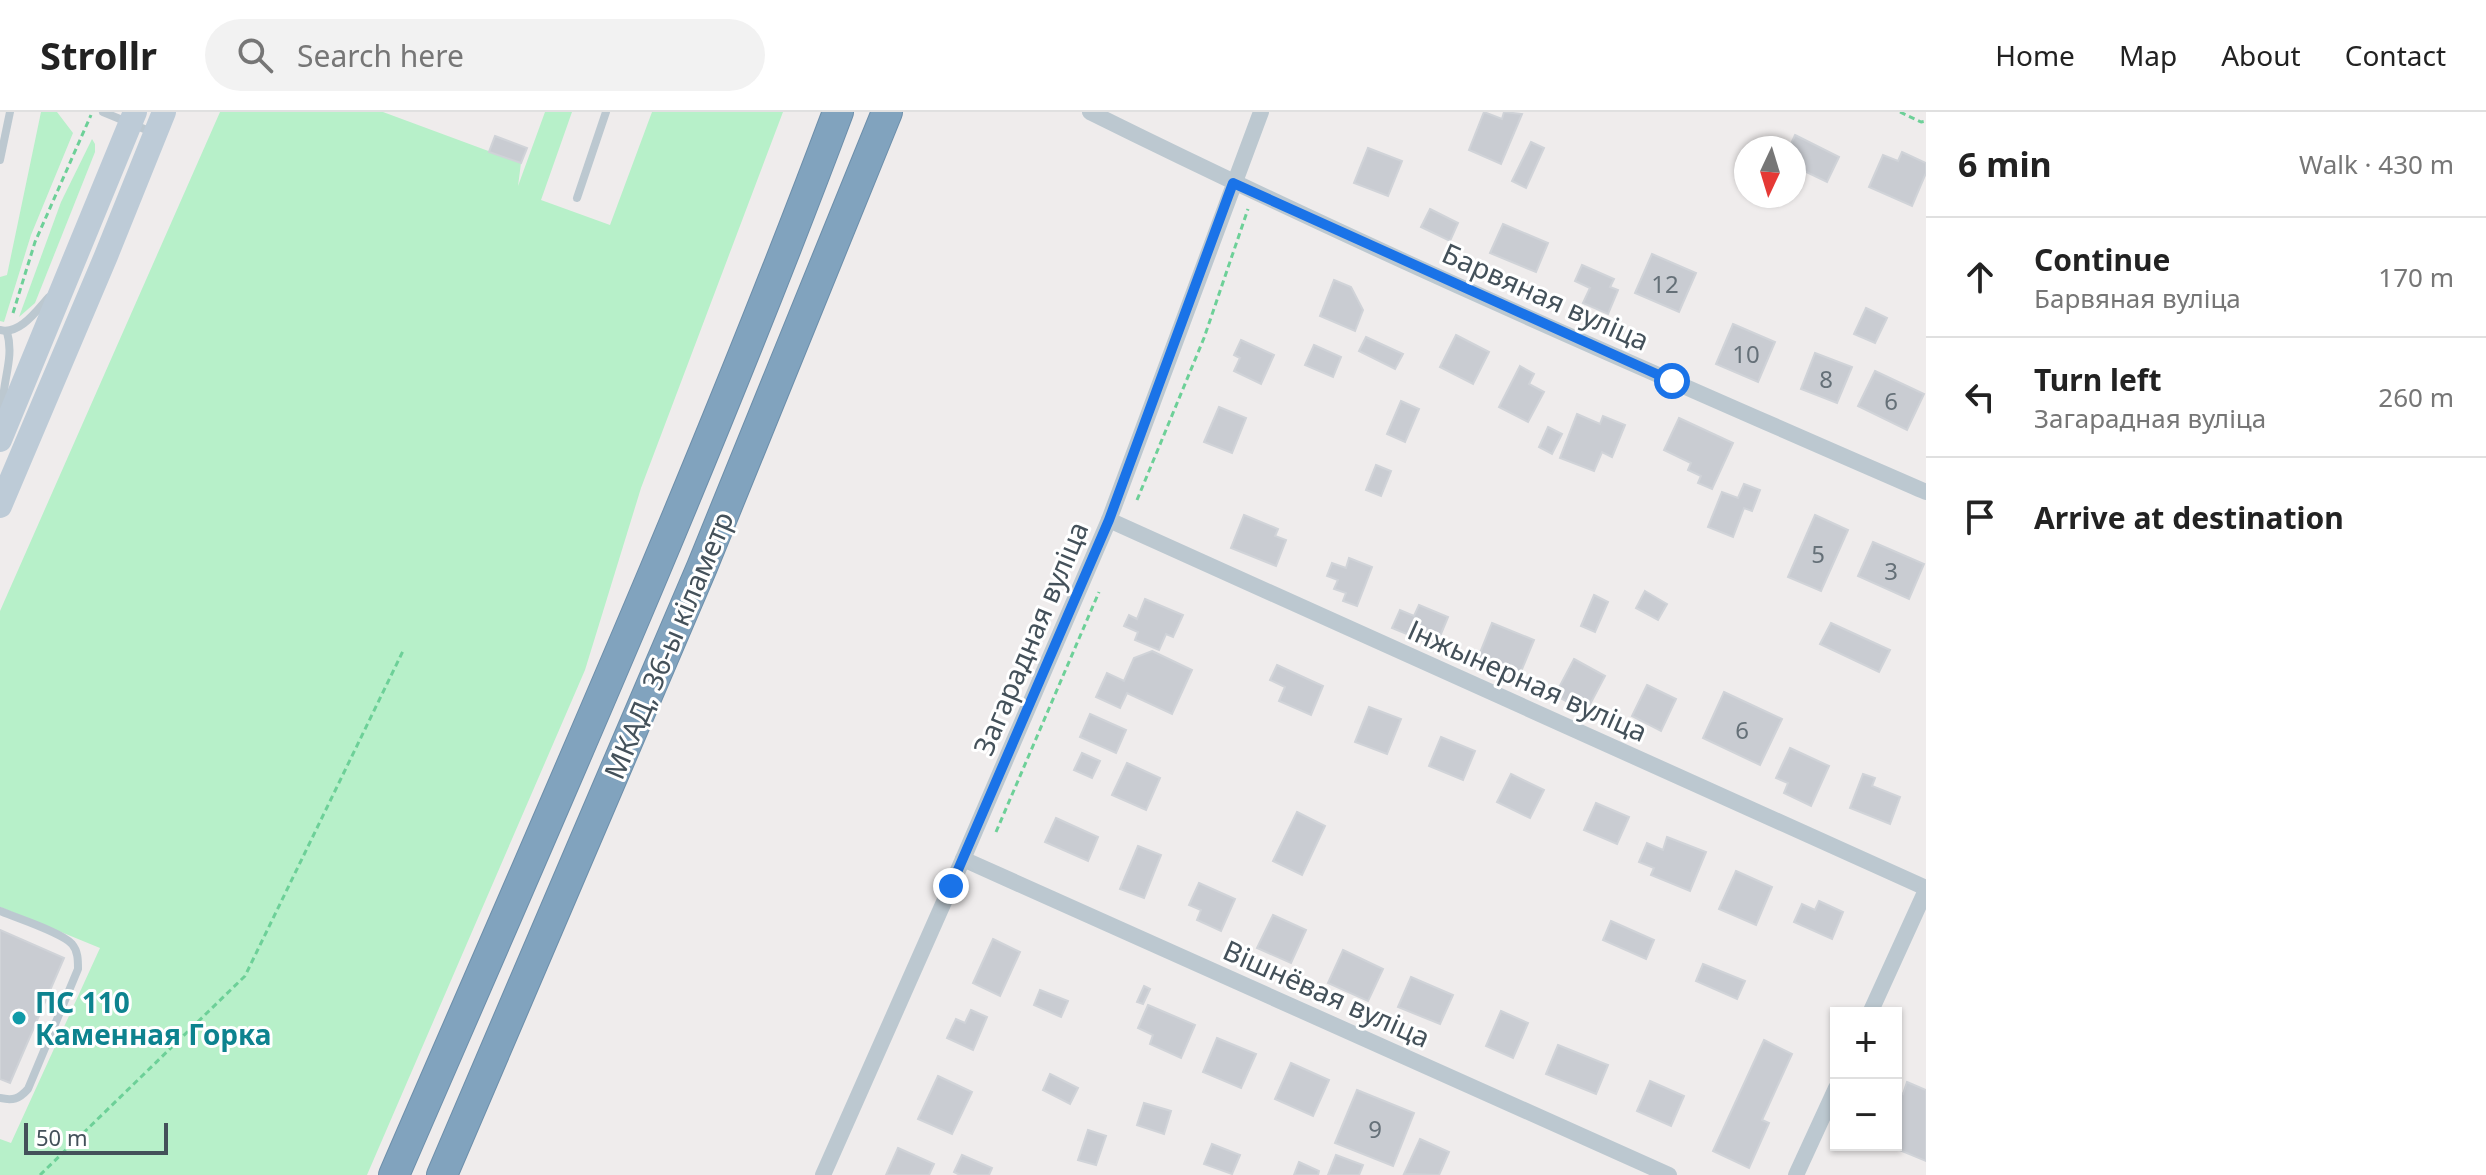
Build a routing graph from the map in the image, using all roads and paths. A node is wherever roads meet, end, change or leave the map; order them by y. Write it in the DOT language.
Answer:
graph roads {
  1 [pos="10,112"];
  2 [pos="93,112"];
  3 [pos="103,112"];
  4 [pos="606,112"];
  5 [pos="838,112"];
  6 [pos="1090,112"];
  7 [pos="1261,112"];
  8 [pos="1900,112"];
  9 [pos="887,113"];
  10 [pos="133,118"];
  11 [pos="1926,121"];
  12 [pos="160,123"];
  13 [pos="0,160"];
  14 [pos="1233,183"];
  15 [pos="577,198"];
  16 [pos="75,260"];
  17 [pos="4,331"];
  18 [pos="2,435"];
  19 [pos="1926,492"];
  20 [pos="0,506"];
  21 [pos="1109,520"];
  22 [pos="403,651"];
  23 [pos="963,859"];
  24 [pos="1926,889"];
  25 [pos="0,911"];
  26 [pos="1873,1007"];
  27 [pos="0,1098"];
  28 [pos="1830,1101"];
  29 [pos="40,1175"];
  30 [pos="394,1175"];
  31 [pos="442,1175"];
  32 [pos="823,1175"];
  33 [pos="1669,1175"];
  34 [pos="1796,1175"];
  1 -- 13 [label="lane"];
  2 -- 17 [label="path"];
  3 -- 10 [label="lane"];
  4 -- 15 [label="lane"];
  5 -- 30 [label="highway, МКАД, 36-ы кіламетр"];
  6 -- 14 [label="street, Барвяная вуліца"];
  7 -- 14 [label="street, Загарадная вуліца"];
  8 -- 11 [label="path"];
  9 -- 31 [label="highway, МКАД, 36-ы кіламетр"];
  10 -- 12 [label="lane"];
  10 -- 16 [label="main road"];
  12 -- 20 [label="main road"];
  14 -- 19 [label="street, Барвяная вуліца"];
  14 -- 21 [label="street, Загарадная вуліца"];
  16 -- 17 [label="lane"];
  16 -- 18 [label="main road"];
  17 -- 18 [label="lane"];
  21 -- 23 [label="street, Загарадная вуліца"];
  21 -- 24 [label="street, Інжынерная вуліца"];
  22 -- 29 [label="path"];
  23 -- 32 [label="street, Загарадная вуліца"];
  23 -- 33 [label="street, Вішнёвая вуліца"];
  24 -- 26 [label="street"];
  25 -- 27 [label="lane"];
  28 -- 34 [label="street"];
}
